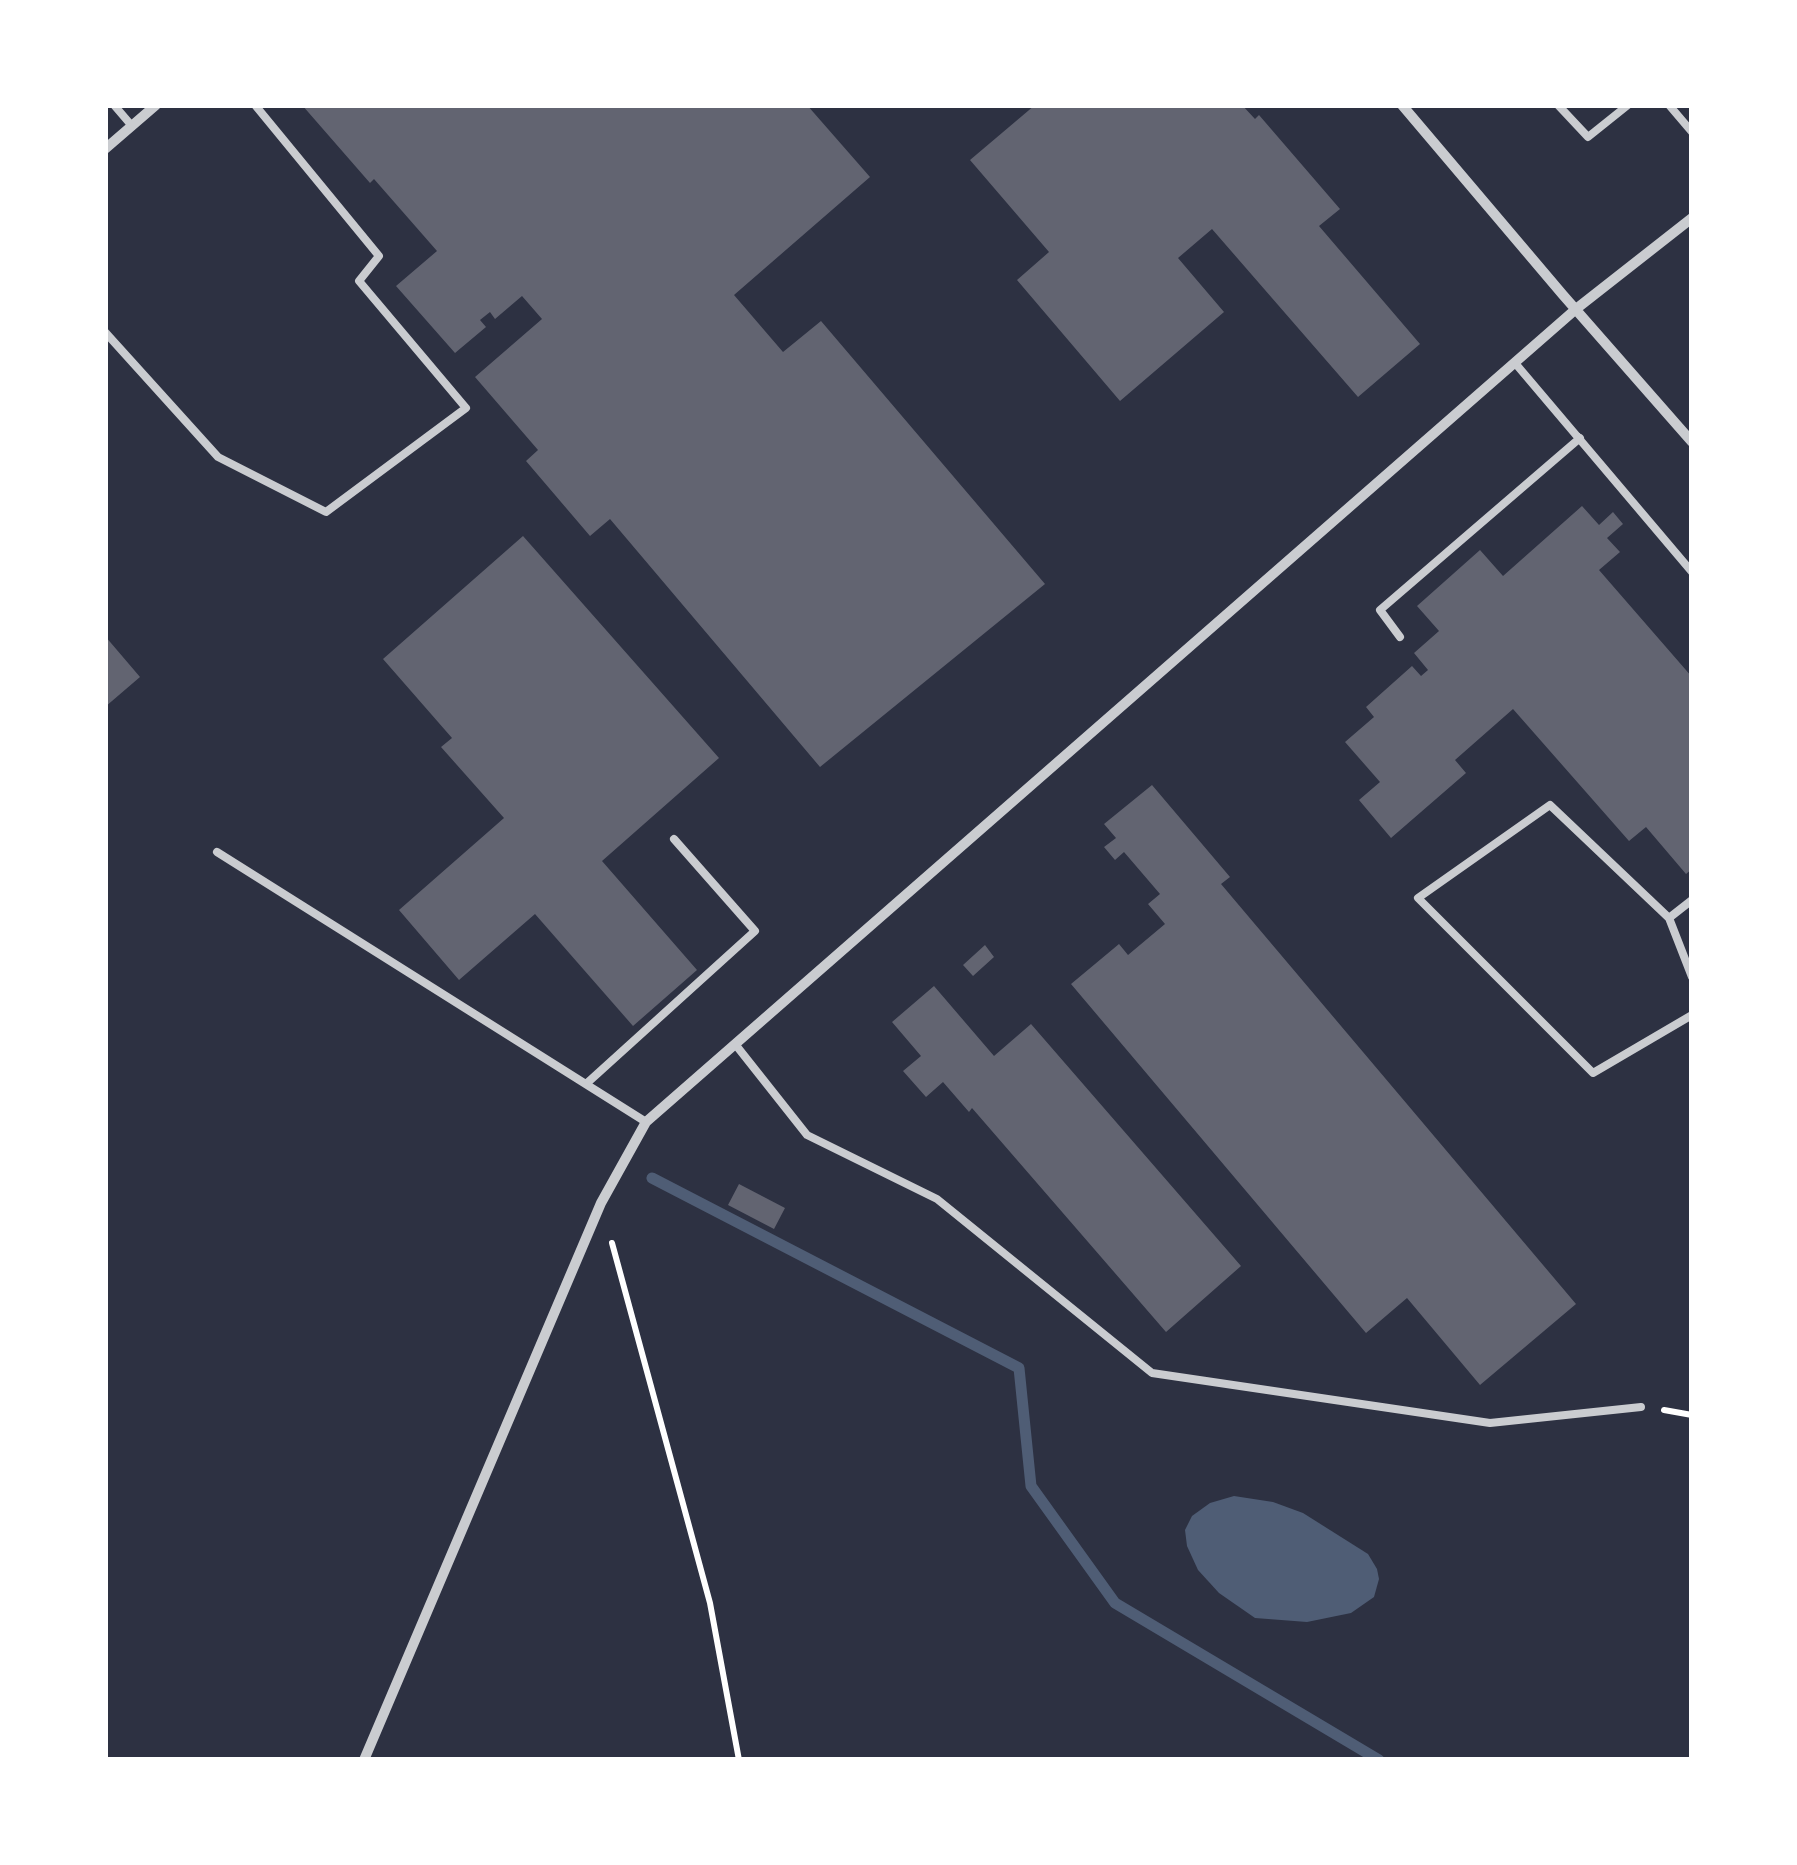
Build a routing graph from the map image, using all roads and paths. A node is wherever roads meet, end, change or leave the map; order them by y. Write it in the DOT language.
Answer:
graph roads {
  1 [pos="114,105"];
  2 [pos="156,105"];
  3 [pos="255,105"];
  4 [pos="1402,105"];
  5 [pos="1558,105"];
  6 [pos="1628,105"];
  7 [pos="1668,105"];
  8 [pos="132,126"];
  9 [pos="1692,132"];
  10 [pos="105,149"];
  11 [pos="1692,218"];
  12 [pos="1576,309"];
  13 [pos="105,332"];
  14 [pos="1515,363"];
  15 [pos="1580,438"];
  16 [pos="1692,442"];
  17 [pos="1692,572"];
  18 [pos="1400,637"];
  19 [pos="674,840"];
  20 [pos="217,852"];
  21 [pos="1692,900"];
  22 [pos="1670,918"];
  23 [pos="1692,978"];
  24 [pos="1692,1015"];
  25 [pos="735,1044"];
  26 [pos="586,1084"];
  27 [pos="646,1122"];
  28 [pos="601,1203"];
  29 [pos="1641,1407"];
  30 [pos="364,1760"];
  31 [pos="740,1760"];
  1 -- 8 [label="lane"];
  2 -- 8 [label="street"];
  3 -- 13 [label="lane"];
  4 -- 12 [label="street"];
  5 -- 6 [label="lane"];
  7 -- 9 [label="lane"];
  8 -- 10 [label="street"];
  11 -- 12 [label="street"];
  12 -- 14 [label="street"];
  12 -- 16 [label="street"];
  14 -- 15 [label="lane"];
  14 -- 25 [label="street"];
  15 -- 17 [label="lane"];
  15 -- 18 [label="lane"];
  19 -- 26 [label="lane"];
  20 -- 26 [label="lane"];
  21 -- 22 [label="lane"];
  22 -- 23 [label="lane"];
  22 -- 24 [label="lane"];
  25 -- 27 [label="street"];
  25 -- 29 [label="lane"];
  26 -- 27 [label="lane"];
  27 -- 28 [label="street"];
  28 -- 30 [label="street"];
  28 -- 31 [label="path"];
}
